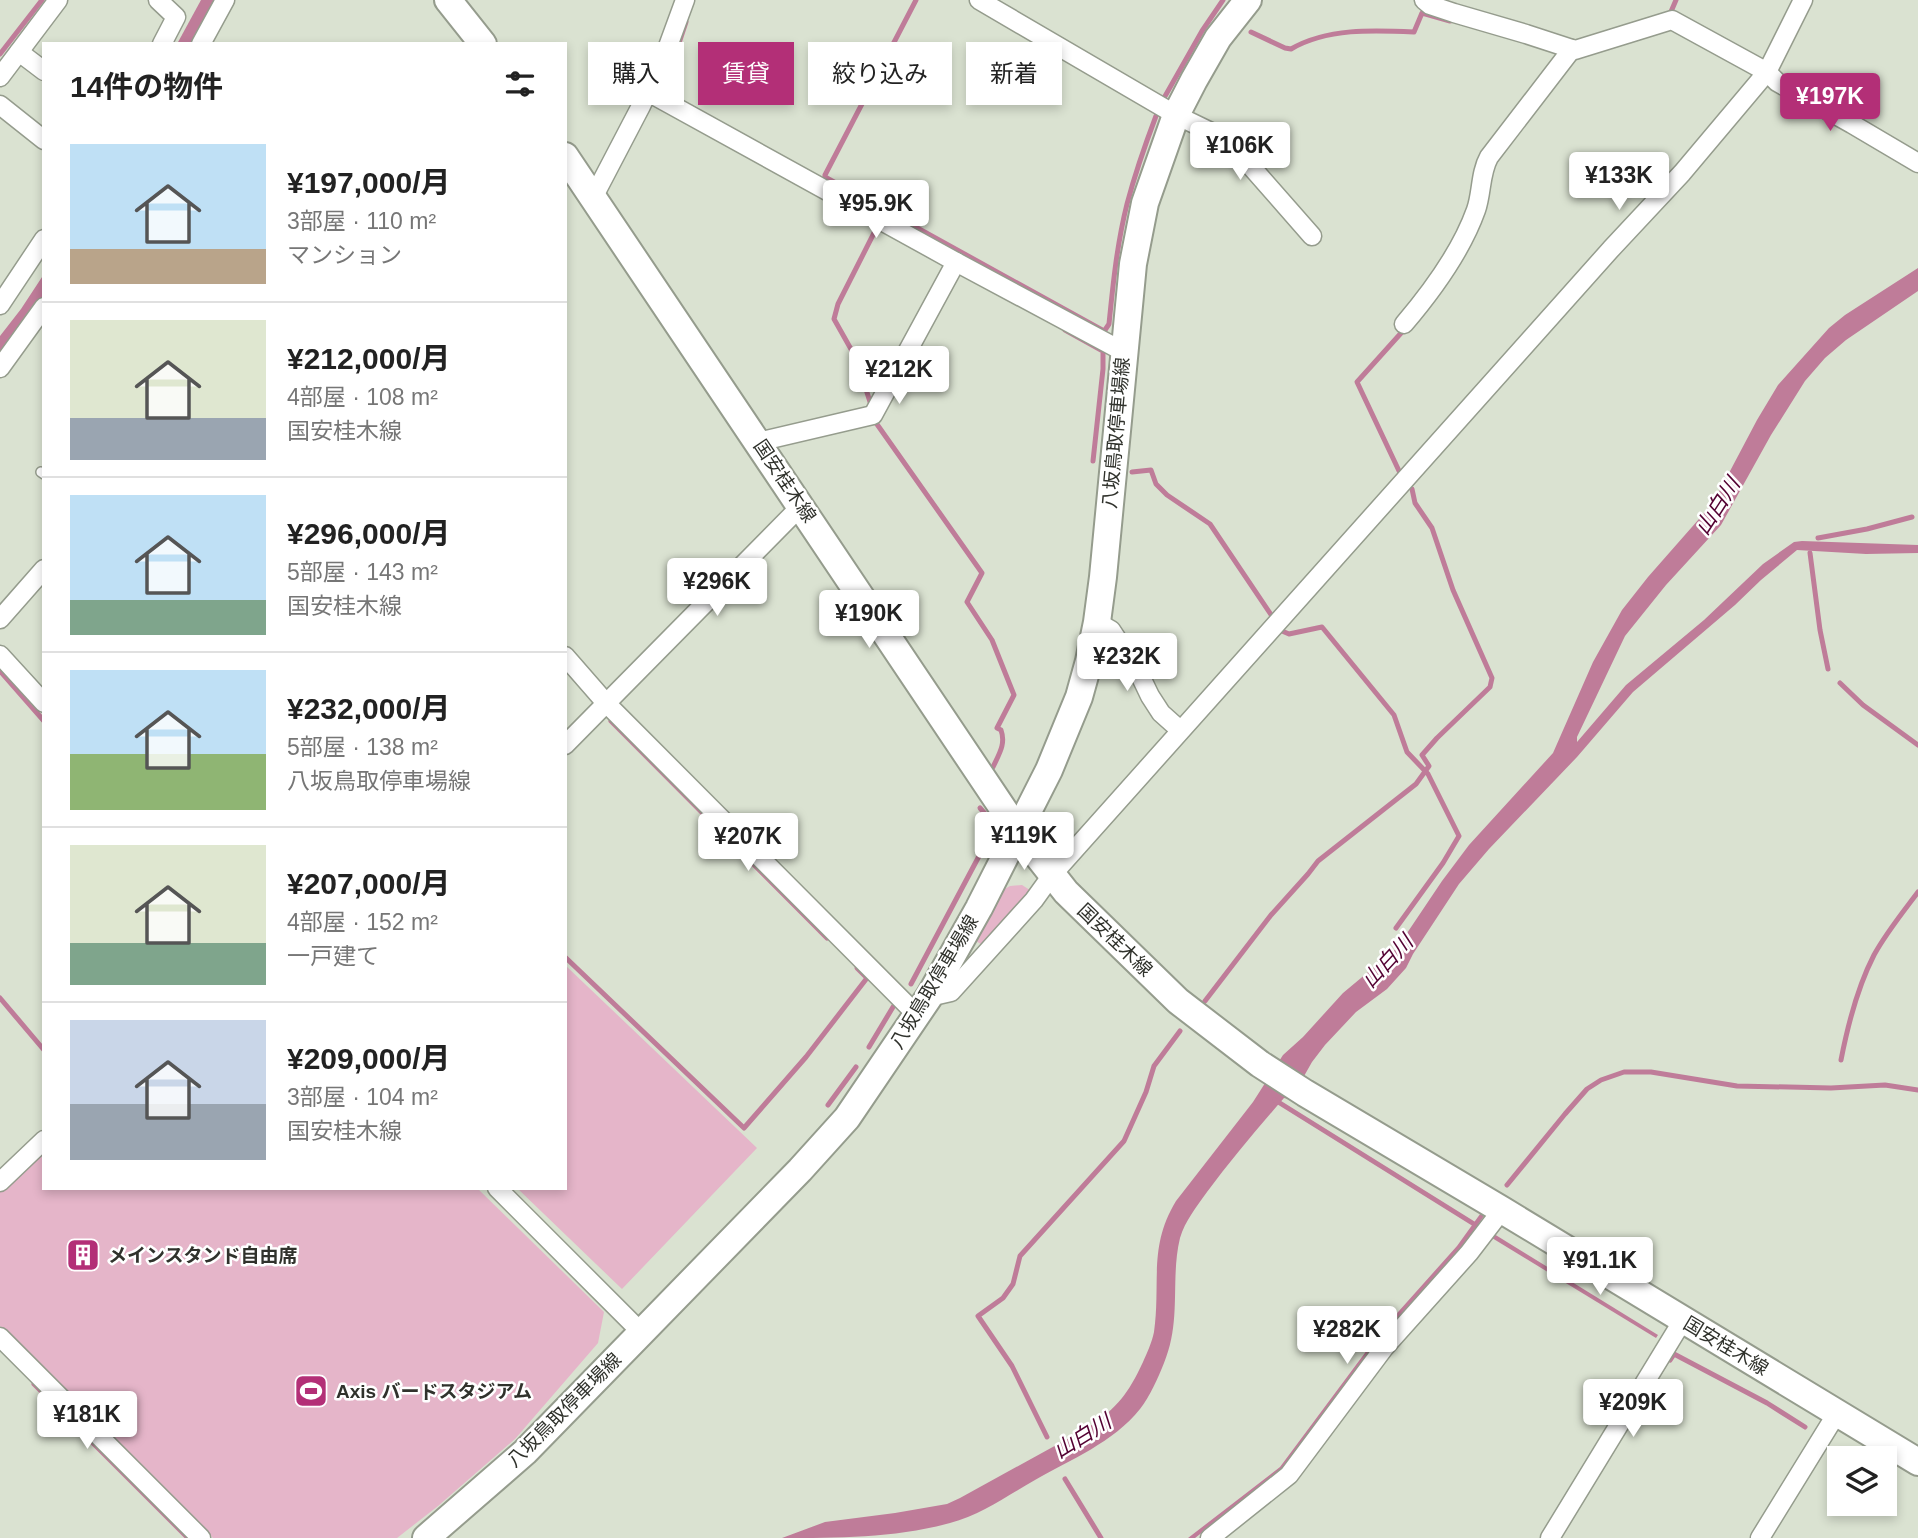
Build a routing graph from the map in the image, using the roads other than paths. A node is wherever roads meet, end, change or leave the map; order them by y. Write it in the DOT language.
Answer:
graph roads {
  1 [pos="58,0"];
  2 [pos="158,0"];
  3 [pos="225,0"];
  4 [pos="448,0"];
  5 [pos="685,0"];
  6 [pos="979,0"];
  7 [pos="1248,0"];
  8 [pos="1803,0"];
  9 [pos="1429,2"];
  10 [pos="163,42"];
  11 [pos="202,42"];
  12 [pos="481,42"];
  13 [pos="670,42"];
  14 [pos="1572,49"];
  15 [pos="19,52"];
  16 [pos="42,69"];
  17 [pos="1767,72"];
  18 [pos="0,77"];
  19 [pos="0,105"];
  20 [pos="641,105"];
  21 [pos="672,105"];
  22 [pos="1176,116"];
  23 [pos="42,138"];
  24 [pos="567,159"];
  25 [pos="1918,163"];
  26 [pos="594,196"];
  27 [pos="1312,236"];
  28 [pos="42,242"];
  29 [pos="956,262"];
  30 [pos="0,305"];
  31 [pos="42,310"];
  32 [pos="1405,324"];
  33 [pos="1124,352"];
  34 [pos="0,368"];
  35 [pos="758,442"];
  36 [pos="801,506"];
  37 [pos="42,571"];
  38 [pos="0,619"];
  39 [pos="1097,622"];
  40 [pos="0,655"];
  41 [pos="567,658"];
  42 [pos="42,701"];
  43 [pos="606,704"];
  44 [pos="1180,730"];
  45 [pos="567,743"];
  46 [pos="1018,831"];
  47 [pos="1052,875"];
  48 [pos="923,1006"];
  49 [pos="42,1142"];
  50 [pos="0,1182"];
  51 [pos="499,1190"];
  52 [pos="1502,1209"];
  53 [pos="1683,1321"];
  54 [pos="641,1332"];
  55 [pos="0,1337"];
  56 [pos="1837,1413"];
  57 [pos="1918,1462"];
  58 [pos="201,1538"];
  59 [pos="426,1538"];
  60 [pos="1210,1538"];
  61 [pos="1550,1538"];
  62 [pos="1760,1538"];
  1 -- 15 [label="street"];
  2 -- 10 [label="street"];
  3 -- 11 [label="street"];
  4 -- 12 [label="main road"];
  5 -- 13 [label="street"];
  6 -- 22 [label="street"];
  7 -- 22 [label="main road, 八坂鳥取停車場線"];
  8 -- 17 [label="street"];
  9 -- 14 [label="street"];
  14 -- 17 [label="street"];
  14 -- 32 [label="street"];
  15 -- 16 [label="street"];
  15 -- 18 [label="street"];
  17 -- 25 [label="street"];
  17 -- 44 [label="street"];
  19 -- 23 [label="street"];
  20 -- 26 [label="street"];
  21 -- 29 [label="street"];
  22 -- 27 [label="street"];
  22 -- 33 [label="main road, 八坂鳥取停車場線"];
  24 -- 26 [label="main road, 国安桂木線"];
  26 -- 35 [label="main road, 国安桂木線"];
  28 -- 30 [label="street"];
  29 -- 33 [label="street"];
  29 -- 35 [label="street"];
  31 -- 34 [label="street"];
  33 -- 39 [label="main road, 八坂鳥取停車場線"];
  35 -- 36 [label="main road, 国安桂木線"];
  36 -- 43 [label="street"];
  36 -- 46 [label="main road, 国安桂木線"];
  37 -- 38 [label="street"];
  39 -- 44 [label="street"];
  39 -- 46 [label="main road, 八坂鳥取停車場線"];
  40 -- 42 [label="street"];
  41 -- 43 [label="street"];
  43 -- 45 [label="street"];
  43 -- 48 [label="street"];
  44 -- 47 [label="street"];
  46 -- 47 [label="main road, 国安桂木線"];
  46 -- 48 [label="main road, 八坂鳥取停車場線"];
  47 -- 48 [label="street"];
  47 -- 52 [label="main road, 国安桂木線"];
  48 -- 54 [label="main road, 八坂鳥取停車場線"];
  49 -- 50 [label="street"];
  51 -- 54 [label="street"];
  52 -- 53 [label="main road, 国安桂木線"];
  52 -- 60 [label="street"];
  53 -- 56 [label="main road, 国安桂木線"];
  53 -- 61 [label="street"];
  54 -- 59 [label="main road, 八坂鳥取停車場線"];
  55 -- 58 [label="street"];
  56 -- 57 [label="main road, 国安桂木線"];
  56 -- 62 [label="street"];
}
